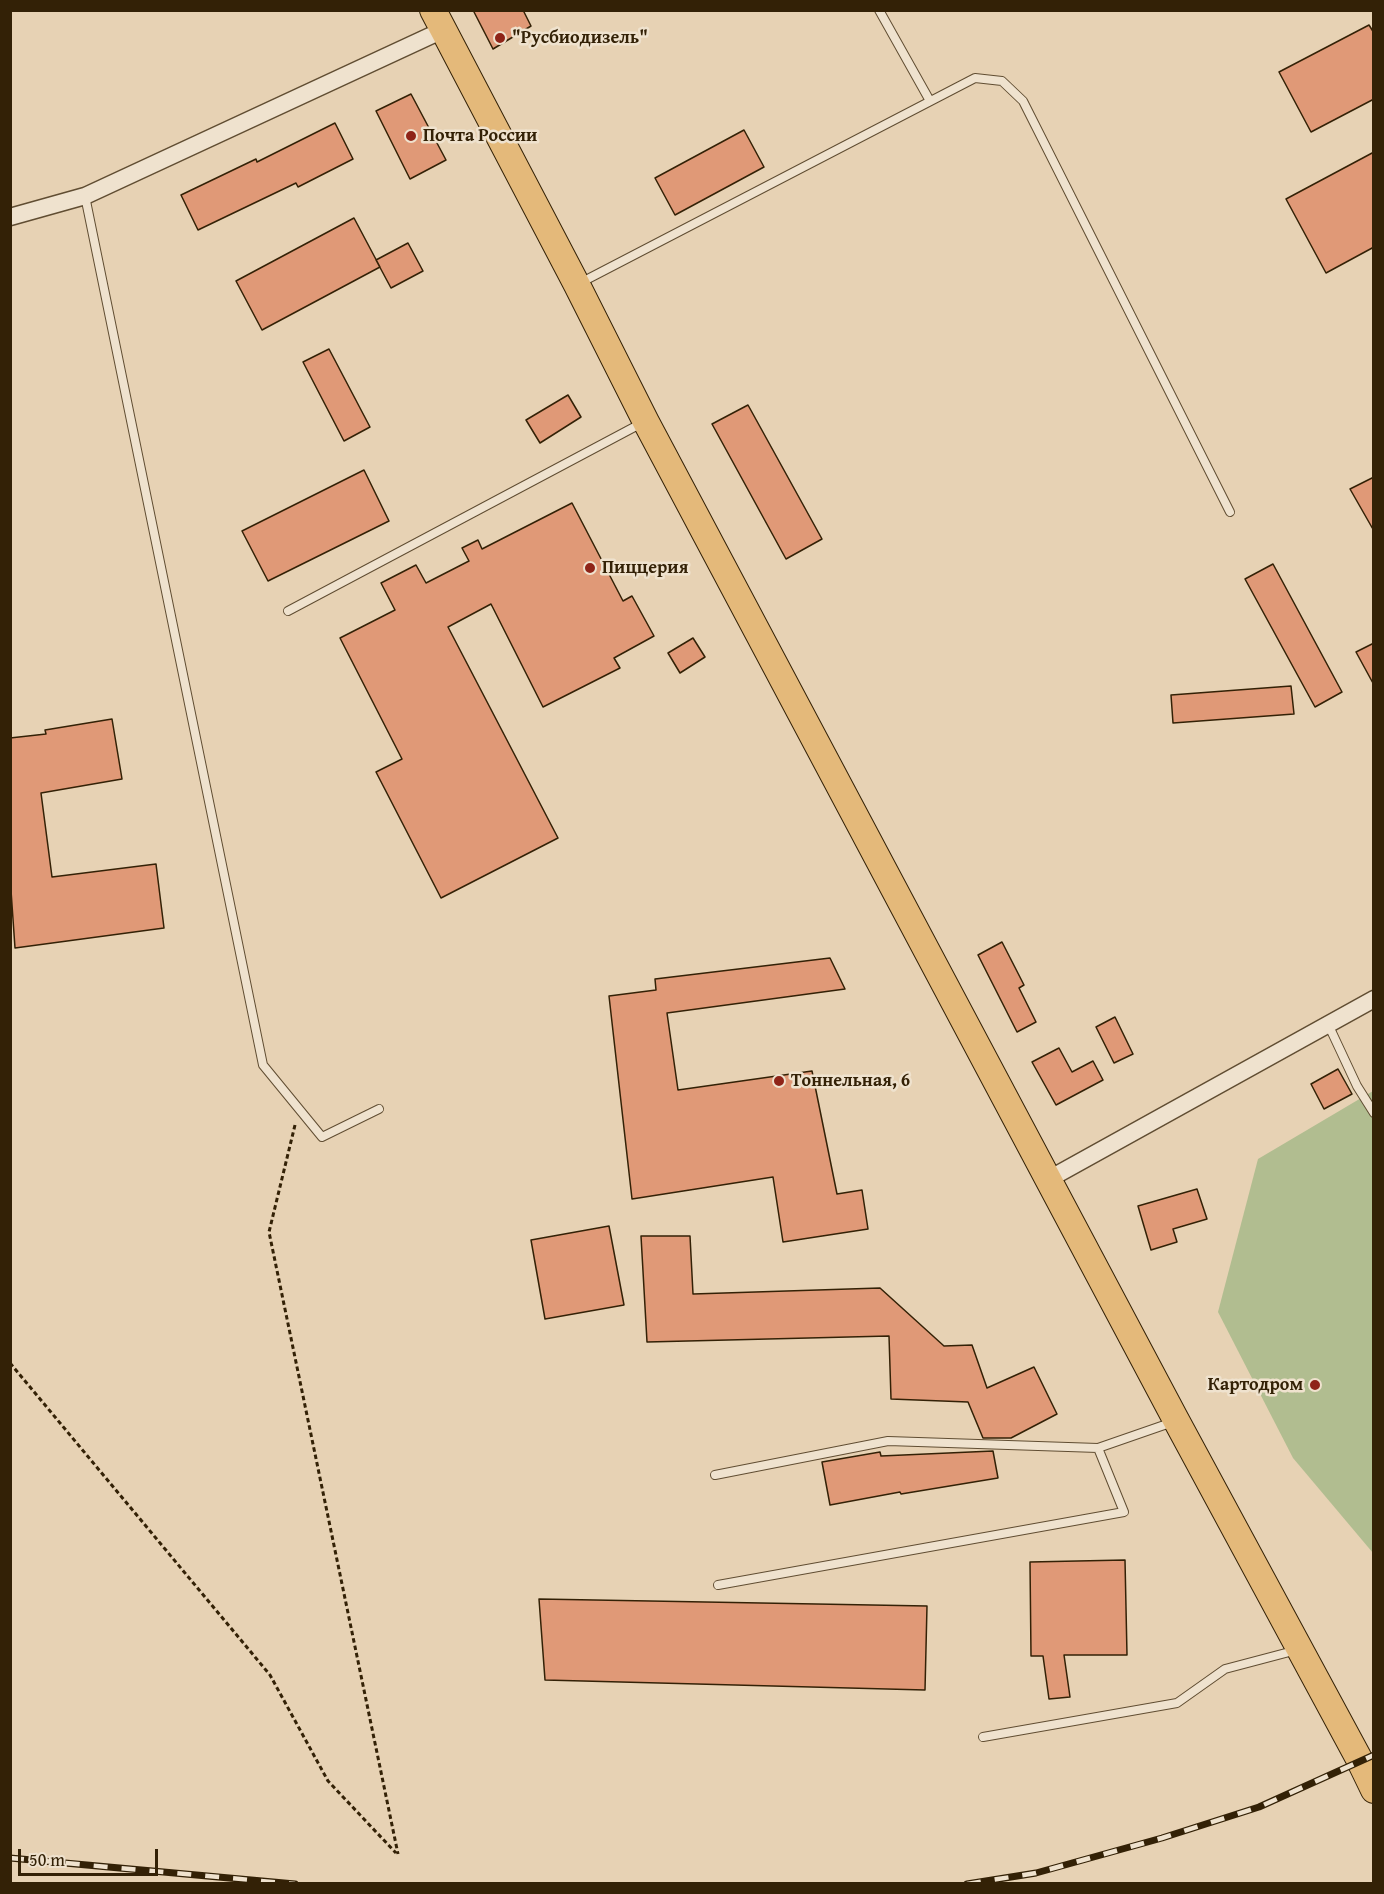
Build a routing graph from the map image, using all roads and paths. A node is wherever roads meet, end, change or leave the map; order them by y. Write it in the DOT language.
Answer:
graph roads {
  1 [pos="879,10"];
  2 [pos="438,20"];
  3 [pos="930,100"];
  4 [pos="85,196"];
  5 [pos="10,217"];
  6 [pos="577,285"];
  7 [pos="646,422"];
  8 [pos="1230,512"];
  9 [pos="288,611"];
  10 [pos="1374,999"];
  11 [pos="1328,1024"];
  12 [pos="299,1108"];
  13 [pos="379,1109"];
  14 [pos="1374,1113"];
  15 [pos="1049,1179"];
  16 [pos="10,1363"];
  17 [pos="1176,1420"];
  18 [pos="1098,1448"];
  19 [pos="715,1475"];
  20 [pos="718,1584"];
  21 [pos="1300,1649"];
  22 [pos="983,1737"];
  23 [pos="1374,1790"];
  1 -- 3 [label="lane"];
  2 -- 4 [label="street"];
  2 -- 6 [label="main road"];
  3 -- 6 [label="lane"];
  3 -- 8 [label="lane"];
  4 -- 5 [label="street"];
  4 -- 12 [label="lane"];
  6 -- 7 [label="main road"];
  7 -- 9 [label="lane"];
  7 -- 15 [label="main road"];
  10 -- 11 [label="street"];
  11 -- 14 [label="lane"];
  11 -- 15 [label="street"];
  12 -- 13 [label="lane"];
  12 -- 16 [label="path"];
  15 -- 17 [label="main road"];
  17 -- 18 [label="lane"];
  17 -- 21 [label="main road"];
  18 -- 19 [label="lane"];
  18 -- 20 [label="lane"];
  21 -- 22 [label="lane"];
  21 -- 23 [label="main road"];
}
